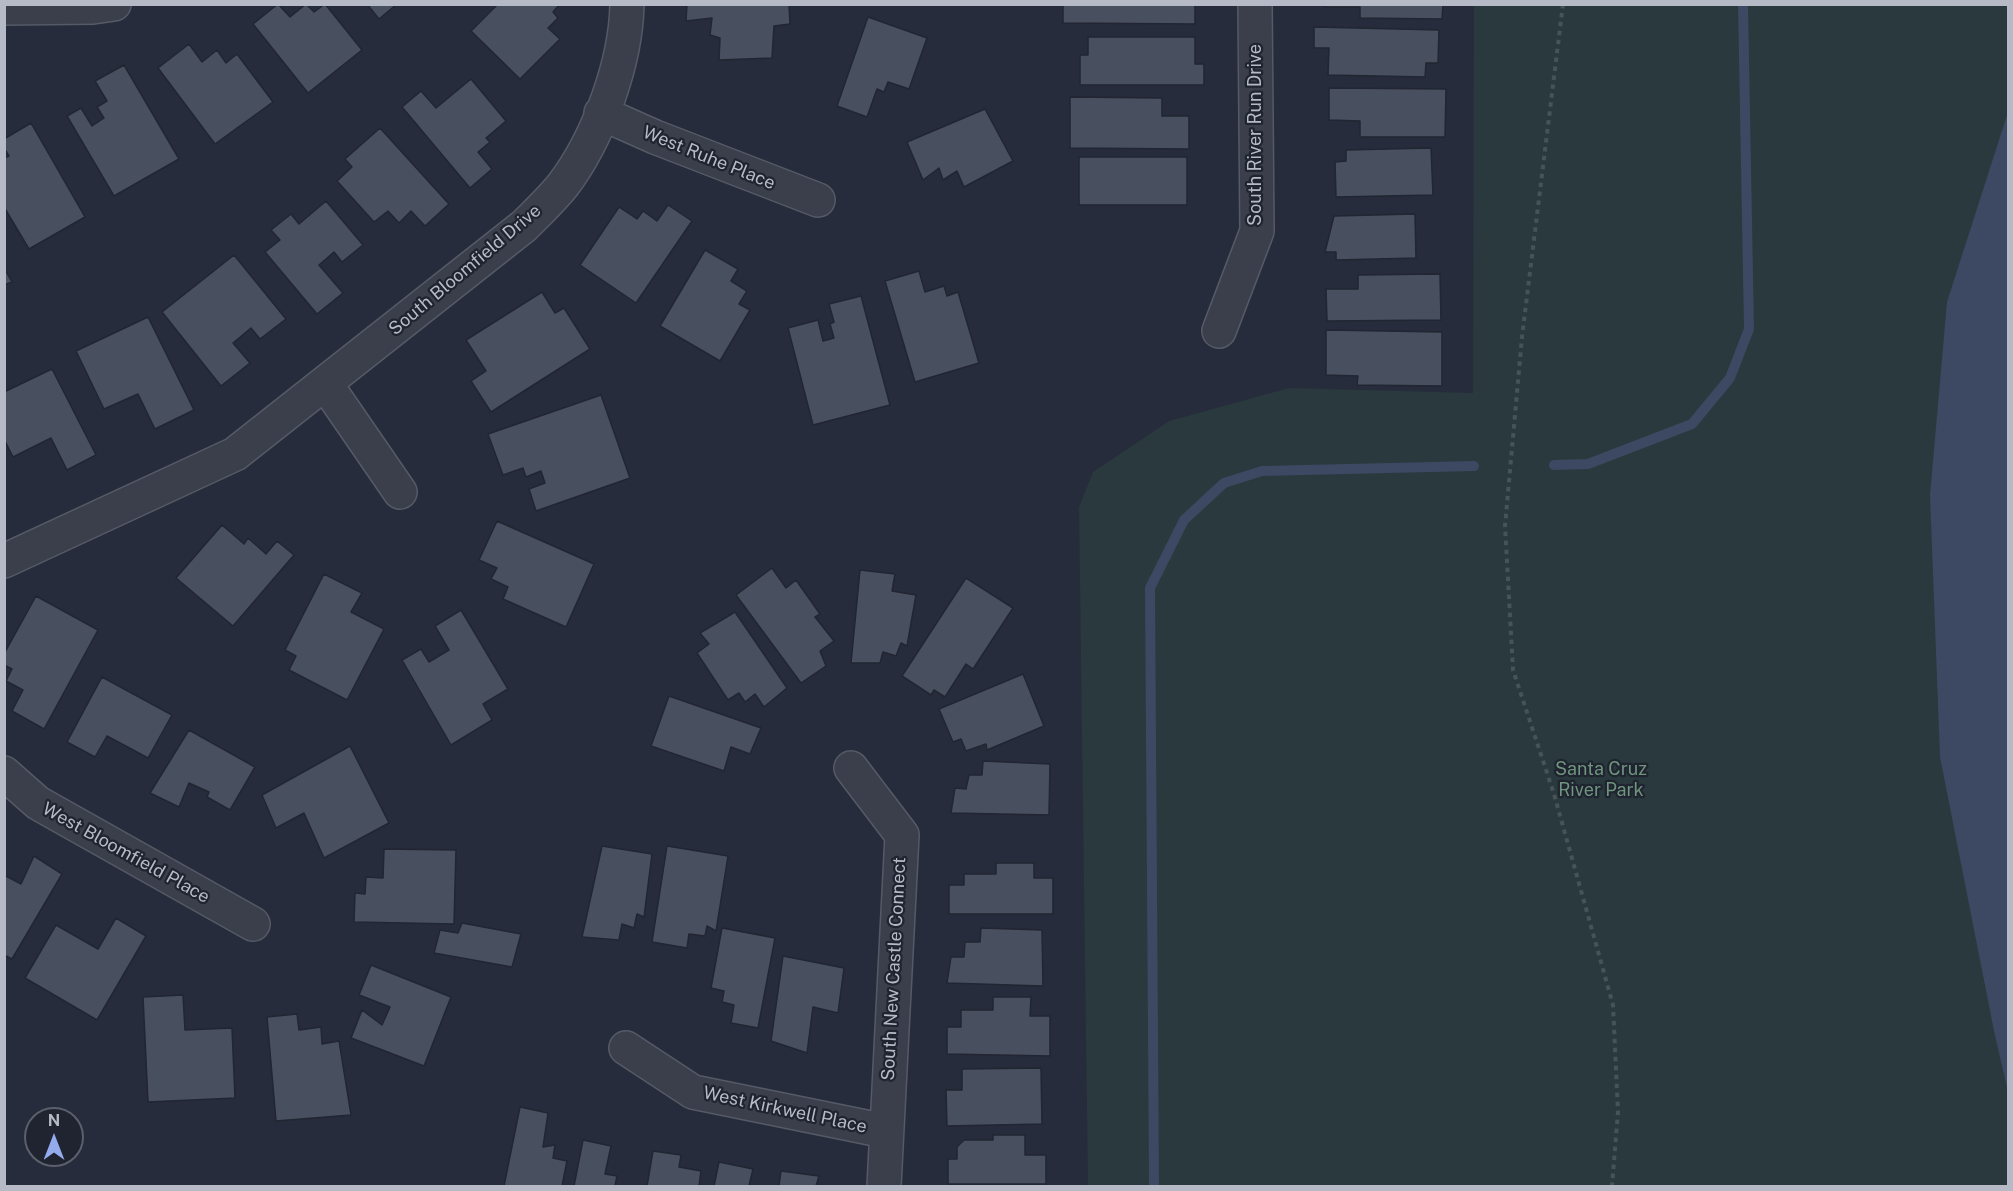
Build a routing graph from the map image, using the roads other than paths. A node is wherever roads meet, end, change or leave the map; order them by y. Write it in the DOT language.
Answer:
graph roads {
  1 [pos="114,4"];
  2 [pos="627,4"];
  3 [pos="1255,4"];
  4 [pos="4,8"];
  5 [pos="601,113"];
  6 [pos="818,200"];
  7 [pos="1218,332"];
  8 [pos="325,383"];
  9 [pos="400,492"];
  10 [pos="4,561"];
  11 [pos="851,768"];
  12 [pos="4,773"];
  13 [pos="253,924"];
  14 [pos="626,1048"];
  15 [pos="885,1131"];
  16 [pos="884,1186"];
  1 -- 4 [label="street"];
  2 -- 5 [label="street, South Bloomfield Drive"];
  3 -- 7 [label="street, South River Run Drive"];
  5 -- 6 [label="street, West Ruhe Place"];
  5 -- 8 [label="street, South Bloomfield Drive"];
  8 -- 9 [label="street"];
  8 -- 10 [label="street, South Bloomfield Drive"];
  11 -- 15 [label="street, South New Castle Connect"];
  12 -- 13 [label="street, West Bloomfield Place"];
  14 -- 15 [label="street, West Kirkwell Place"];
  15 -- 16 [label="street, South New Castle Connect"];
}
